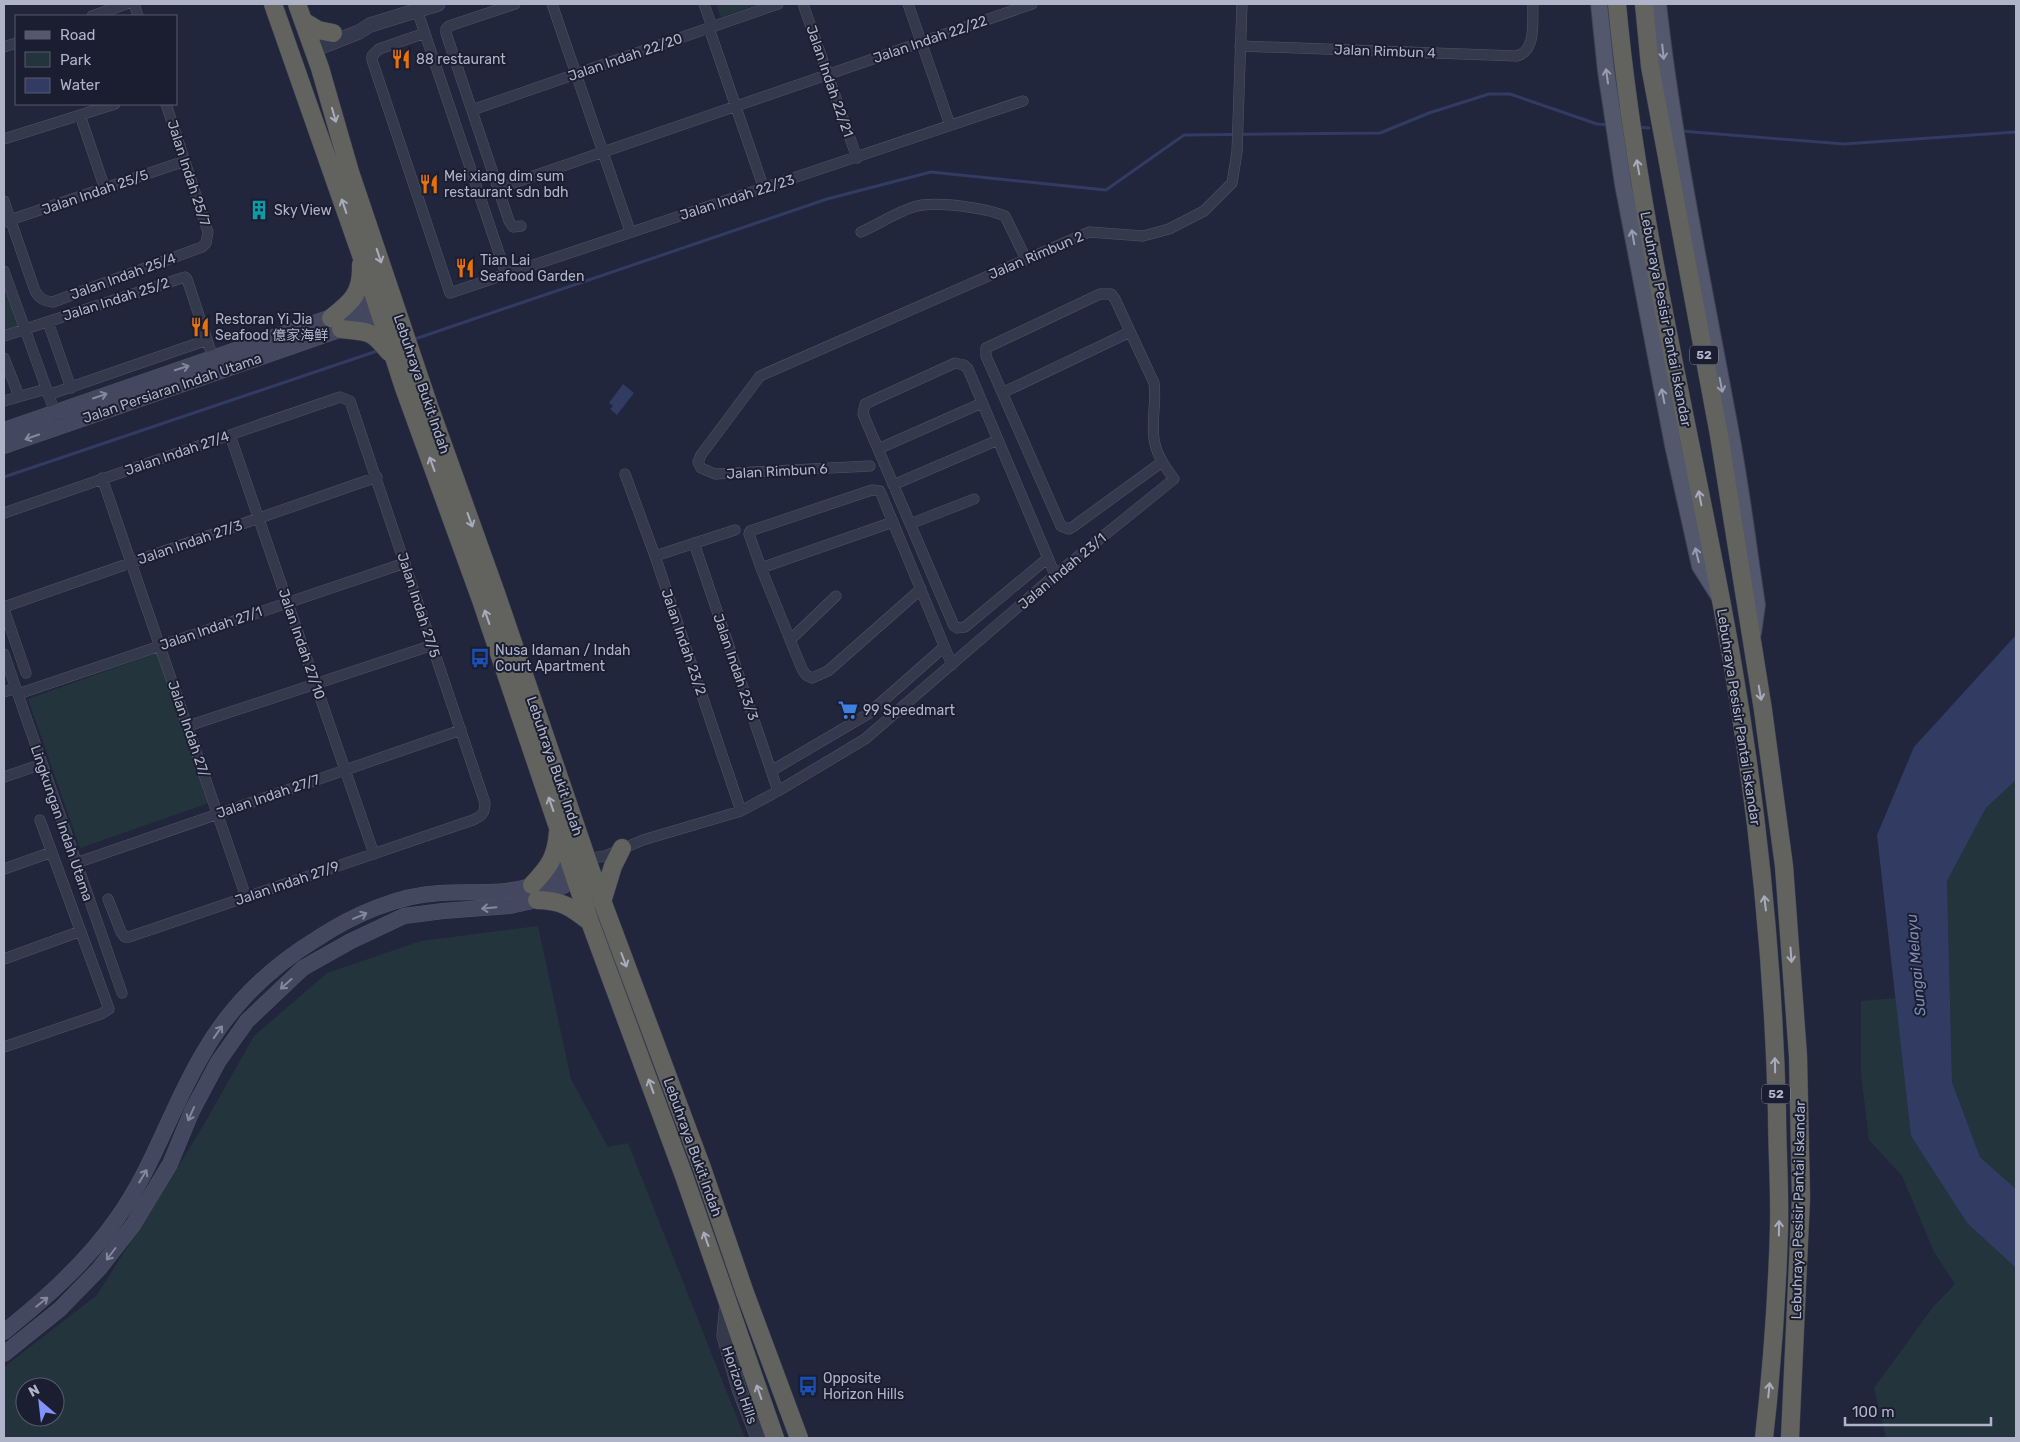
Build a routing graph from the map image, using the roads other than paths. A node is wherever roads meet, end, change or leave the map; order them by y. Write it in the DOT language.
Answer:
graph roads {
  1 [pos="126,4"];
  2 [pos="273,4"];
  3 [pos="296,4"];
  4 [pos="438,4"];
  5 [pos="515,4"];
  6 [pos="552,4"];
  7 [pos="704,4"];
  8 [pos="778,4"];
  9 [pos="804,4"];
  10 [pos="908,4"];
  11 [pos="1032,4"];
  12 [pos="1242,4"];
  13 [pos="1534,4"];
  14 [pos="1599,4"];
  15 [pos="1617,4"];
  16 [pos="1644,4"];
  17 [pos="1658,4"];
  18 [pos="416,7"];
  19 [pos="95,15"];
  20 [pos="303,21"];
  21 [pos="281,27"];
  22 [pos="711,27"];
  23 [pos="425,33"];
  24 [pos="332,38"];
  25 [pos="921,42"];
  26 [pos="310,46"];
  27 [pos="1240,46"];
  28 [pos="320,68"];
  29 [pos="296,72"];
  30 [pos="576,74"];
  31 [pos="828,74"];
  32 [pos="1023,101"];
  33 [pos="112,105"];
  34 [pos="166,105"];
  35 [pos="736,106"];
  36 [pos="472,110"];
  37 [pos="80,115"];
  38 [pos="950,125"];
  39 [pos="4,139"];
  40 [pos="603,152"];
  41 [pos="856,158"];
  42 [pos="185,161"];
  43 [pos="499,188"];
  44 [pos="764,188"];
  45 [pos="105,189"];
  46 [pos="4,201"];
  47 [pos="7,221"];
  48 [pos="520,226"];
  49 [pos="630,232"];
  50 [pos="861,232"];
  51 [pos="206,243"];
  52 [pos="360,252"];
  53 [pos="1026,259"];
  54 [pos="4,271"];
  55 [pos="506,274"];
  56 [pos="386,306"];
  57 [pos="48,322"];
  58 [pos="336,323"];
  59 [pos="25,329"];
  60 [pos="1130,332"];
  61 [pos="388,333"];
  62 [pos="4,336"];
  63 [pos="207,340"];
  64 [pos="4,358"];
  65 [pos="213,358"];
  66 [pos="71,388"];
  67 [pos="47,392"];
  68 [pos="1002,393"];
  69 [pos="19,396"];
  70 [pos="4,401"];
  71 [pos="350,401"];
  72 [pos="982,403"];
  73 [pos="54,412"];
  74 [pos="60,427"];
  75 [pos="719,428"];
  76 [pos="4,430"];
  77 [pos="230,435"];
  78 [pos="998,440"];
  79 [pos="4,446"];
  80 [pos="878,449"];
  81 [pos="1162,462"];
  82 [pos="870,466"];
  83 [pos="625,474"];
  84 [pos="376,477"];
  85 [pos="102,478"];
  86 [pos="893,485"];
  87 [pos="974,499"];
  88 [pos="4,513"];
  89 [pos="258,518"];
  90 [pos="893,522"];
  91 [pos="910,524"];
  92 [pos="734,530"];
  93 [pos="694,543"];
  94 [pos="655,556"];
  95 [pos="1048,558"];
  96 [pos="132,562"];
  97 [pos="405,563"];
  98 [pos="762,568"];
  99 [pos="1055,575"];
  100 [pos="921,589"];
  101 [pos="836,596"];
  102 [pos="1720,598"];
  103 [pos="287,602"];
  104 [pos="4,608"];
  105 [pos="790,640"];
  106 [pos="160,645"];
  107 [pos="433,645"];
  108 [pos="1752,645"];
  109 [pos="944,647"];
  110 [pos="4,654"];
  111 [pos="952,665"];
  112 [pos="26,673"];
  113 [pos="316,684"];
  114 [pos="17,691"];
  115 [pos="4,692"];
  116 [pos="188,726"];
  117 [pos="461,730"];
  118 [pos="42,764"];
  119 [pos="345,770"];
  120 [pos="771,771"];
  121 [pos="4,777"];
  122 [pos="778,791"];
  123 [pos="485,811"];
  124 [pos="741,811"];
  125 [pos="218,813"];
  126 [pos="40,820"];
  127 [pos="558,824"];
  128 [pos="622,848"];
  129 [pos="52,852"];
  130 [pos="374,854"];
  131 [pos="76,863"];
  132 [pos="589,865"];
  133 [pos="4,869"];
  134 [pos="573,873"];
  135 [pos="534,893"];
  136 [pos="246,897"];
  137 [pos="108,898"];
  138 [pos="602,902"];
  139 [pos="590,922"];
  140 [pos="80,930"];
  141 [pos="4,959"];
  142 [pos="122,993"];
  143 [pos="4,1047"];
  144 [pos="727,1301"];
  145 [pos="4,1332"];
  146 [pos="4,1354"];
  147 [pos="758,1438"];
  148 [pos="775,1438"];
  149 [pos="799,1438"];
  150 [pos="1764,1438"];
  151 [pos="1790,1438"];
  1 -- 19 [label="street"];
  2 -- 21 [label="highway, Lebuhraya Bukit Indah"];
  3 -- 20 [label="highway, Lebuhraya Bukit Indah"];
  4 -- 18 [label="street"];
  5 -- 36 [label="street"];
  6 -- 30 [label="street"];
  7 -- 22 [label="street"];
  8 -- 22 [label="street, Jalan Indah 22/20"];
  9 -- 31 [label="street, Jalan Indah 22/21"];
  10 -- 25 [label="street"];
  11 -- 25 [label="street, Jalan Indah 22/22"];
  12 -- 27 [label="street, Jalan Rimbun 2"];
  13 -- 27 [label="street, Jalan Rimbun 4"];
  102 -- 14 [label="main road, one-way"];
  102 -- 15 [label="highway, Lebuhraya Pesisir Pantai Iskandar / 52, one-way"];
  16 -- 108 [label="highway, Lebuhraya Pesisir Pantai Iskandar / 52"];
  17 -- 108 [label="main road, one-way"];
  18 -- 23 [label="street"];
  18 -- 24 [label="street"];
  20 -- 24 [label="highway"];
  20 -- 26 [label="highway, Lebuhraya Bukit Indah"];
  21 -- 26 [label="highway"];
  21 -- 29 [label="highway, Lebuhraya Bukit Indah"];
  22 -- 30 [label="street, Jalan Indah 22/20"];
  22 -- 35 [label="street"];
  23 -- 55 [label="street"];
  23 -- 55 [label="street, Jalan Indah 22/23"];
  24 -- 26 [label="street"];
  24 -- 28 [label="highway"];
  25 -- 31 [label="street, Jalan Indah 22/22"];
  25 -- 38 [label="street"];
  26 -- 28 [label="highway, Lebuhraya Bukit Indah"];
  26 -- 29 [label="highway"];
  27 -- 53 [label="street, Jalan Rimbun 2"];
  28 -- 56 [label="highway, Lebuhraya Bukit Indah, one-way"];
  52 -- 29 [label="highway, Lebuhraya Bukit Indah, one-way"];
  30 -- 36 [label="street, Jalan Indah 22/20"];
  30 -- 40 [label="street"];
  31 -- 35 [label="street, Jalan Indah 22/22"];
  31 -- 41 [label="street, Jalan Indah 22/21"];
  32 -- 38 [label="street, Jalan Indah 22/23"];
  33 -- 37 [label="street"];
  34 -- 42 [label="street, Jalan Indah 25/7"];
  35 -- 40 [label="street, Jalan Indah 22/22"];
  35 -- 44 [label="street"];
  36 -- 43 [label="street"];
  37 -- 39 [label="street"];
  37 -- 45 [label="street"];
  38 -- 41 [label="street, Jalan Indah 22/23"];
  40 -- 43 [label="street, Jalan Indah 22/22"];
  40 -- 49 [label="street"];
  41 -- 44 [label="street, Jalan Indah 22/23"];
  42 -- 45 [label="street, Jalan Indah 25/5"];
  42 -- 51 [label="street, Jalan Indah 25/7"];
  43 -- 48 [label="street"];
  44 -- 49 [label="street, Jalan Indah 22/23"];
  45 -- 47 [label="street, Jalan Indah 25/5"];
  46 -- 47 [label="street"];
  47 -- 51 [label="street, Jalan Indah 25/4"];
  49 -- 55 [label="street, Jalan Indah 22/23"];
  50 -- 53 [label="street"];
  52 -- 56 [label="highway, Lebuhraya Bukit Indah"];
  52 -- 58 [label="highway"];
  53 -- 75 [label="street, Jalan Rimbun 2"];
  54 -- 59 [label="street"];
  56 -- 58 [label="main road, Jalan Persiaran Indah Utama"];
  56 -- 61 [label="highway, Lebuhraya Bukit Indah"];
  57 -- 59 [label="street, Jalan Indah 25/2"];
  57 -- 63 [label="street, Jalan Indah 25/2"];
  57 -- 66 [label="street"];
  58 -- 61 [label="highway"];
  58 -- 65 [label="main road, Jalan Persiaran Indah Utama"];
  58 -- 74 [label="main road, Jalan Persiaran Indah Utama"];
  59 -- 62 [label="street, Jalan Indah 25/2"];
  59 -- 67 [label="street"];
  60 -- 68 [label="street"];
  60 -- 68 [label="street"];
  60 -- 81 [label="street"];
  127 -- 61 [label="highway, Lebuhraya Bukit Indah, one-way"];
  61 -- 132 [label="highway, Lebuhraya Bukit Indah, one-way"];
  63 -- 65 [label="street"];
  63 -- 66 [label="street"];
  64 -- 69 [label="street"];
  73 -- 65 [label="main road, Jalan Persiaran Indah Utama, one-way"];
  66 -- 67 [label="street"];
  67 -- 69 [label="street"];
  67 -- 73 [label="street"];
  68 -- 81 [label="street"];
  69 -- 70 [label="street"];
  71 -- 77 [label="street, Jalan Indah 27/4"];
  71 -- 84 [label="street, Jalan Indah 27/5"];
  72 -- 78 [label="street"];
  72 -- 80 [label="street"];
  72 -- 80 [label="street"];
  73 -- 74 [label="street"];
  73 -- 76 [label="main road, Jalan Persiaran Indah Utama"];
  74 -- 79 [label="main road, Jalan Persiaran Indah Utama, one-way"];
  75 -- 82 [label="street, Jalan Rimbun 6"];
  77 -- 85 [label="street, Jalan Indah 27/4"];
  77 -- 89 [label="street, Jalan Indah 27/10"];
  78 -- 86 [label="street"];
  78 -- 95 [label="street"];
  80 -- 86 [label="street"];
  81 -- 99 [label="street, Jalan Indah 23/1"];
  83 -- 94 [label="street, Jalan Indah 23/2"];
  84 -- 89 [label="street, Jalan Indah 27/3"];
  84 -- 97 [label="street, Jalan Indah 27/5"];
  85 -- 88 [label="street, Jalan Indah 27/4"];
  85 -- 96 [label="street, Jalan Indah 27/"];
  86 -- 91 [label="street"];
  87 -- 91 [label="street"];
  89 -- 96 [label="street, Jalan Indah 27/3"];
  89 -- 103 [label="street, Jalan Indah 27/10"];
  90 -- 98 [label="street"];
  90 -- 98 [label="street"];
  90 -- 100 [label="street"];
  91 -- 95 [label="street"];
  92 -- 93 [label="street"];
  93 -- 94 [label="street"];
  93 -- 120 [label="street, Jalan Indah 23/3"];
  94 -- 124 [label="street, Jalan Indah 23/2"];
  95 -- 99 [label="street"];
  96 -- 104 [label="street, Jalan Indah 27/3"];
  96 -- 106 [label="street, Jalan Indah 27/"];
  97 -- 103 [label="street, Jalan Indah 27/1"];
  97 -- 107 [label="street, Jalan Indah 27/5"];
  98 -- 105 [label="street"];
  99 -- 111 [label="street, Jalan Indah 23/1"];
  100 -- 105 [label="street"];
  100 -- 109 [label="street"];
  101 -- 105 [label="street"];
  150 -- 102 [label="highway, Lebuhraya Pesisir Pantai Iskandar / 52, one-way"];
  103 -- 106 [label="street, Jalan Indah 27/1"];
  103 -- 113 [label="street, Jalan Indah 27/10"];
  104 -- 112 [label="street, Jalan Indah 27/3"];
  106 -- 114 [label="street, Jalan Indah 27/1"];
  106 -- 116 [label="street, Jalan Indah 27/"];
  107 -- 113 [label="street"];
  107 -- 117 [label="street, Jalan Indah 27/5"];
  108 -- 151 [label="highway, Lebuhraya Pesisir Pantai Iskandar / 52, one-way"];
  109 -- 111 [label="street"];
  109 -- 120 [label="street"];
  110 -- 114 [label="street, Lingkungan Indah Utama"];
  111 -- 122 [label="street, Jalan Indah 23/1"];
  113 -- 116 [label="street"];
  113 -- 119 [label="street, Jalan Indah 27/10"];
  114 -- 115 [label="street, Jalan Indah 27/1"];
  114 -- 118 [label="street, Lingkungan Indah Utama"];
  116 -- 125 [label="street, Jalan Indah 27/"];
  117 -- 119 [label="street, Jalan Indah 27/7"];
  117 -- 123 [label="street, Jalan Indah 27/5"];
  118 -- 121 [label="street"];
  118 -- 131 [label="street, Lingkungan Indah Utama"];
  119 -- 125 [label="street, Jalan Indah 27/7"];
  119 -- 130 [label="street, Jalan Indah 27/10"];
  120 -- 122 [label="street, Jalan Indah 23/3"];
  122 -- 124 [label="street, Jalan Indah 23/1"];
  123 -- 130 [label="street, Jalan Indah 27/9"];
  124 -- 128 [label="street, Jalan Indah 23/1"];
  125 -- 131 [label="street, Jalan Indah 27/7"];
  125 -- 136 [label="street, Jalan Indah 27/"];
  126 -- 129 [label="street"];
  127 -- 134 [label="highway, Lebuhraya Bukit Indah"];
  127 -- 135 [label="highway"];
  128 -- 132 [label="street, Jalan Indah 23/1"];
  128 -- 138 [label="highway"];
  129 -- 133 [label="street"];
  129 -- 140 [label="street"];
  130 -- 136 [label="street, Jalan Indah 27/9"];
  131 -- 142 [label="street, Lingkungan Indah Utama"];
  132 -- 134 [label="main road"];
  132 -- 138 [label="highway, Lebuhraya Bukit Indah"];
  134 -- 135 [label="main road"];
  134 -- 139 [label="highway, Lebuhraya Bukit Indah"];
  135 -- 139 [label="highway"];
  145 -- 135 [label="main road, one-way"];
  135 -- 146 [label="main road, one-way"];
  136 -- 137 [label="street, Jalan Indah 27/9"];
  138 -- 149 [label="highway, Lebuhraya Bukit Indah, one-way"];
  144 -- 139 [label="highway, Lebuhraya Bukit Indah, one-way"];
  140 -- 141 [label="street"];
  140 -- 143 [label="street"];
  144 -- 147 [label="street, Horizon Hills"];
  148 -- 144 [label="highway, Lebuhraya Bukit Indah, one-way"];
}
